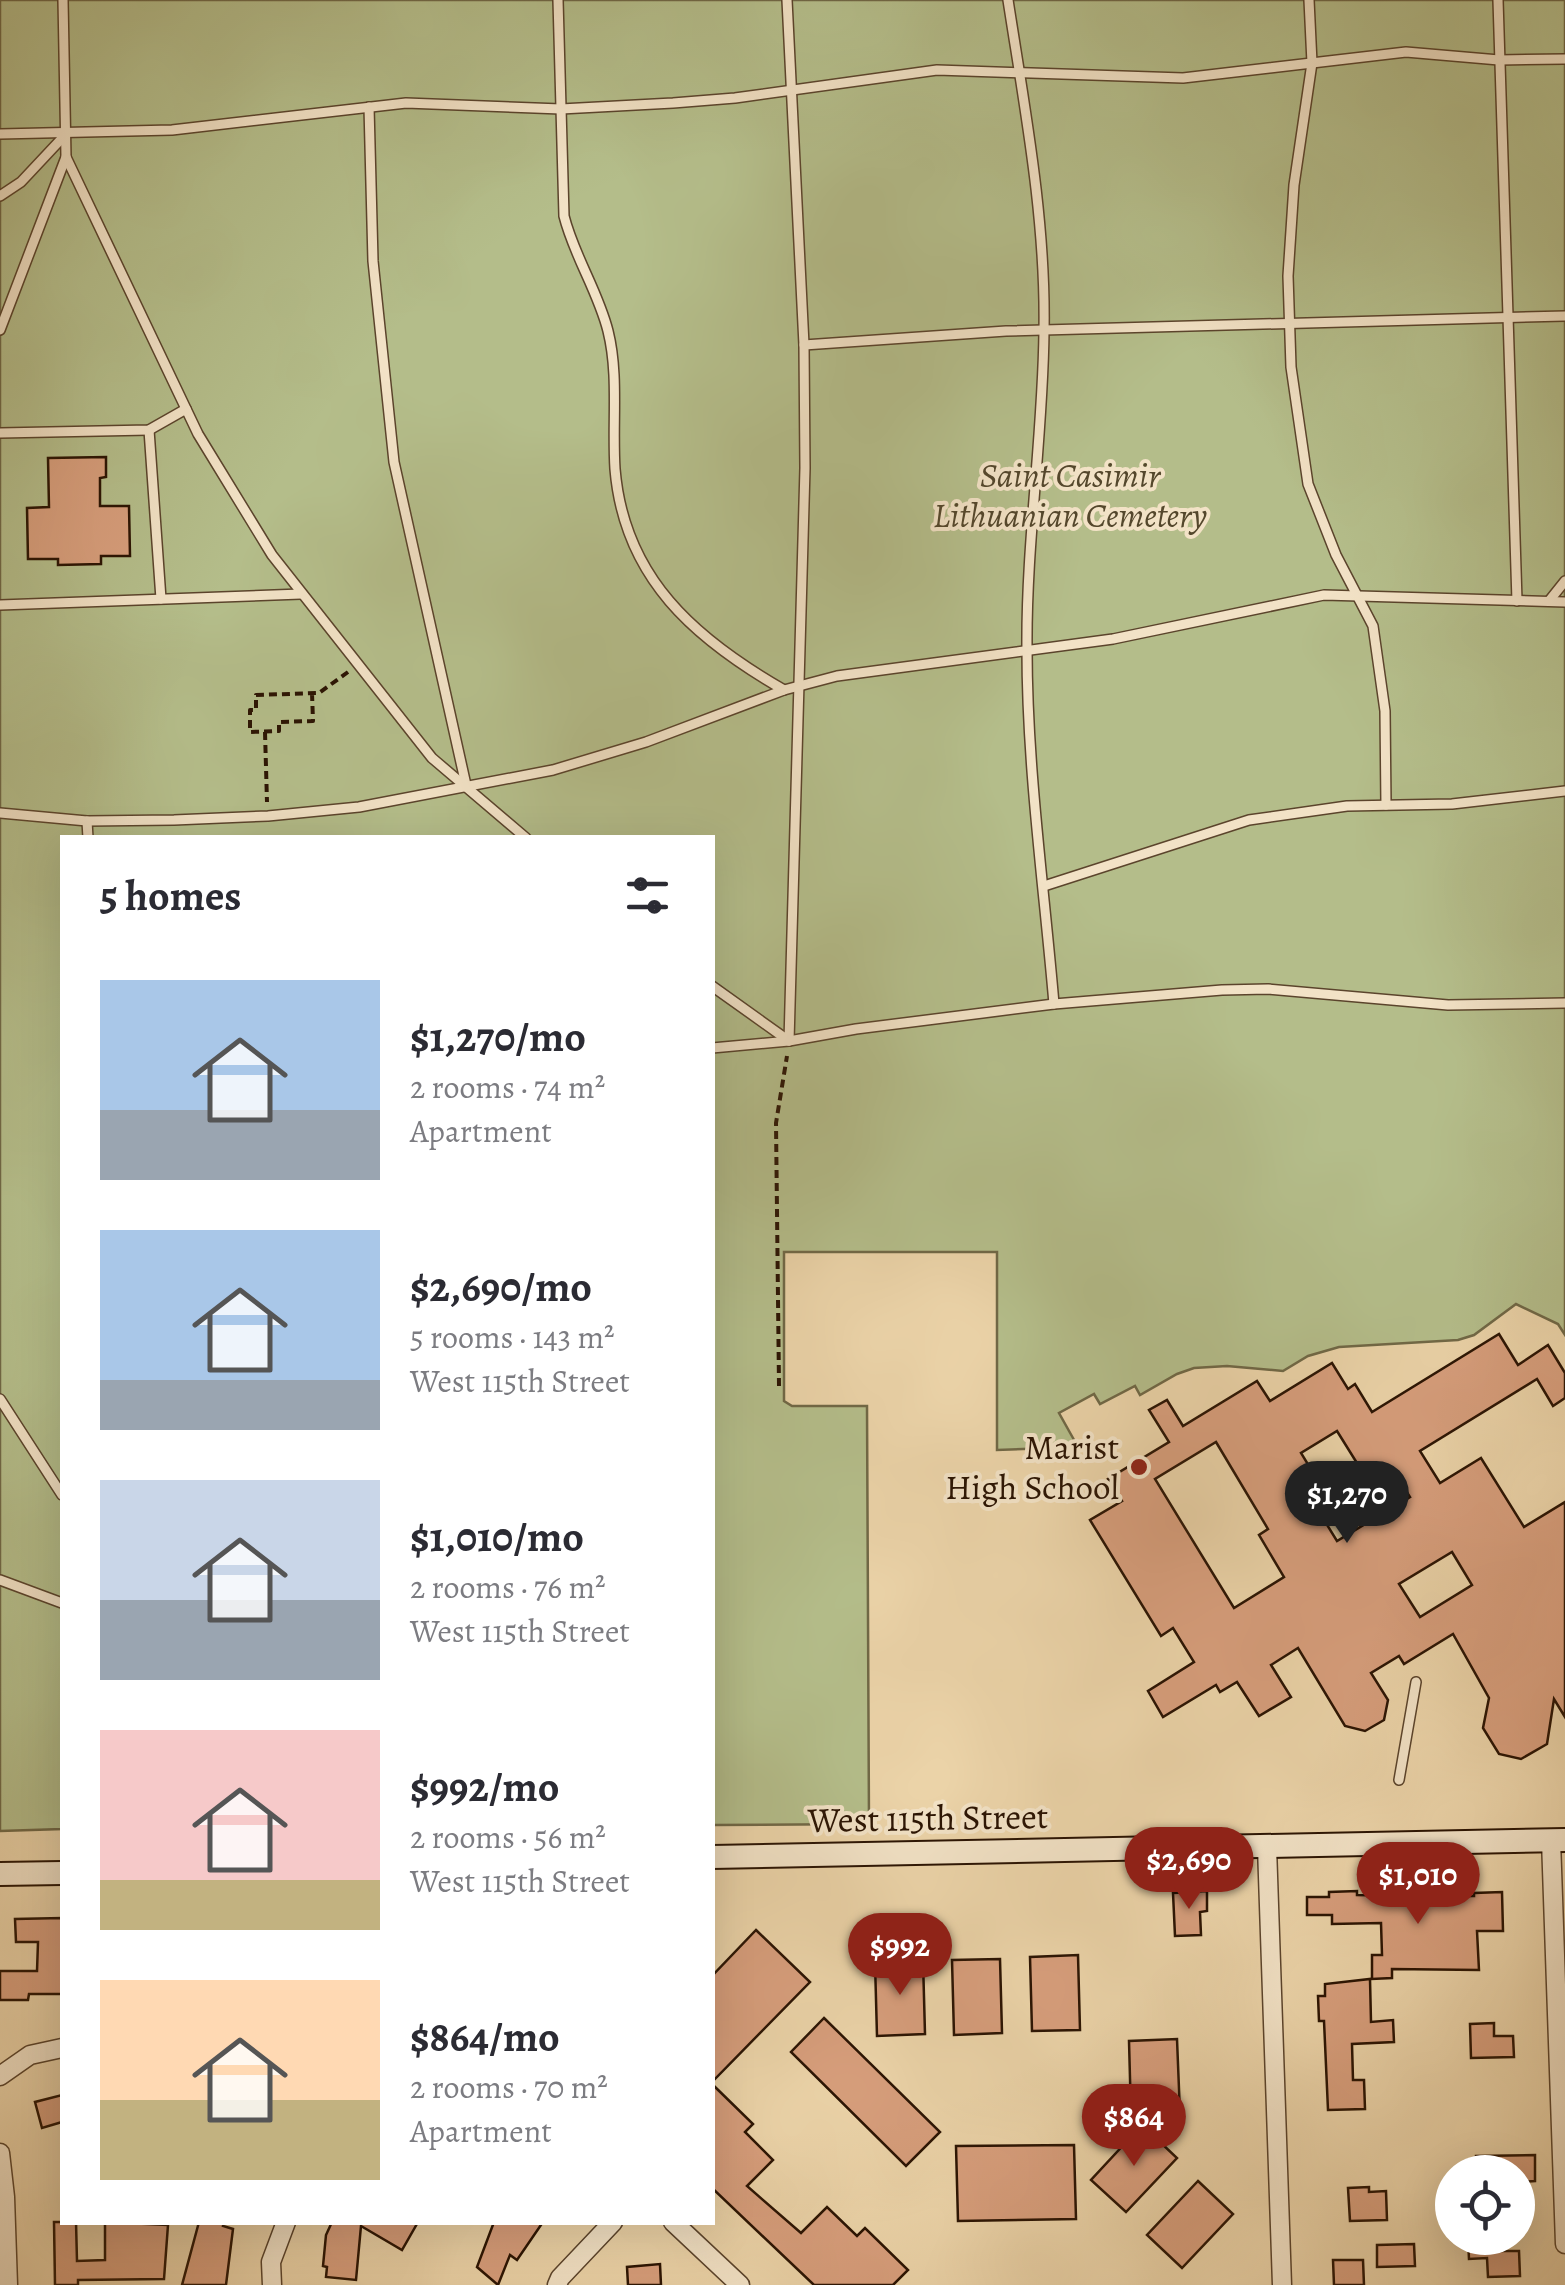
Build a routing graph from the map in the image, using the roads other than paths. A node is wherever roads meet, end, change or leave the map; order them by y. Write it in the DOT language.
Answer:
graph roads {
  1 [pos="63,0"];
  2 [pos="558,0"];
  3 [pos="787,0"];
  4 [pos="1008,0"];
  5 [pos="1309,0"];
  6 [pos="1498,0"];
  7 [pos="1565,59"];
  8 [pos="1499,60"];
  9 [pos="1312,63"];
  10 [pos="1019,72"];
  11 [pos="789,90"];
  12 [pos="369,107"];
  13 [pos="561,109"];
  14 [pos="0,134"];
  15 [pos="66,134"];
  16 [pos="66,157"];
  17 [pos="0,196"];
  18 [pos="1565,316"];
  19 [pos="1508,318"];
  20 [pos="1289,322"];
  21 [pos="0,330"];
  22 [pos="1044,330"];
  23 [pos="804,345"];
  24 [pos="186,409"];
  25 [pos="150,430"];
  26 [pos="0,433"];
  27 [pos="1565,581"];
  28 [pos="301,594"];
  29 [pos="1360,596"];
  30 [pos="162,599"];
  31 [pos="1518,601"];
  32 [pos="1549,602"];
  33 [pos="1565,602"];
  34 [pos="0,606"];
  35 [pos="1027,651"];
  36 [pos="799,686"];
  37 [pos="784,690"];
  38 [pos="466,787"];
  39 [pos="1565,792"];
  40 [pos="1386,805"];
  41 [pos="0,813"];
  42 [pos="87,821"];
  43 [pos="88,835"];
  44 [pos="522,835"];
  45 [pos="1044,886"];
  46 [pos="715,988"];
  47 [pos="1565,1003"];
  48 [pos="1054,1004"];
  49 [pos="790,1041"];
  50 [pos="715,1048"];
  51 [pos="0,1399"];
  52 [pos="60,1493"];
  53 [pos="0,1580"];
  54 [pos="60,1602"];
  55 [pos="1416,1682"];
  56 [pos="1398,1780"];
  57 [pos="1558,1840"];
  58 [pos="1266,1846"];
  59 [pos="715,1857"];
  60 [pos="60,1873"];
  61 [pos="0,1874"];
  62 [pos="60,2048"];
  63 [pos="0,2076"];
  64 [pos="0,2153"];
  65 [pos="285,2225"];
  66 [pos="610,2225"];
  67 [pos="676,2225"];
  68 [pos="1565,2244"];
  69 [pos="8,2285"];
  70 [pos="272,2285"];
  71 [pos="557,2285"];
  72 [pos="740,2285"];
  73 [pos="1282,2285"];
  1 -- 15 [label="lane"];
  2 -- 13 [label="lane"];
  3 -- 11 [label="lane"];
  4 -- 10 [label="lane"];
  5 -- 9 [label="lane"];
  6 -- 8 [label="lane"];
  7 -- 8 [label="lane"];
  8 -- 9 [label="lane"];
  8 -- 19 [label="lane"];
  9 -- 10 [label="lane"];
  9 -- 20 [label="lane"];
  10 -- 11 [label="lane"];
  10 -- 22 [label="lane"];
  11 -- 13 [label="lane"];
  11 -- 23 [label="lane"];
  12 -- 13 [label="lane"];
  12 -- 15 [label="lane"];
  12 -- 38 [label="lane"];
  13 -- 37 [label="lane"];
  14 -- 15 [label="lane"];
  15 -- 16 [label="lane"];
  15 -- 17 [label="lane"];
  16 -- 21 [label="lane"];
  16 -- 24 [label="lane"];
  18 -- 19 [label="lane"];
  19 -- 20 [label="lane"];
  19 -- 31 [label="lane"];
  20 -- 22 [label="lane"];
  20 -- 29 [label="lane"];
  22 -- 23 [label="lane"];
  22 -- 35 [label="lane"];
  23 -- 36 [label="lane"];
  24 -- 25 [label="lane"];
  24 -- 28 [label="lane"];
  25 -- 26 [label="lane"];
  25 -- 30 [label="lane"];
  27 -- 32 [label="lane"];
  28 -- 30 [label="lane"];
  28 -- 38 [label="lane"];
  29 -- 31 [label="lane"];
  29 -- 35 [label="lane"];
  29 -- 40 [label="lane"];
  30 -- 34 [label="lane"];
  31 -- 32 [label="lane"];
  32 -- 33 [label="lane"];
  35 -- 36 [label="lane"];
  35 -- 45 [label="lane"];
  36 -- 37 [label="lane"];
  36 -- 49 [label="lane"];
  37 -- 38 [label="lane"];
  38 -- 42 [label="lane"];
  38 -- 44 [label="lane"];
  39 -- 40 [label="lane"];
  40 -- 45 [label="lane"];
  41 -- 42 [label="lane"];
  42 -- 43 [label="lane"];
  45 -- 48 [label="lane"];
  46 -- 49 [label="lane"];
  47 -- 48 [label="lane"];
  48 -- 49 [label="lane"];
  49 -- 50 [label="lane"];
  51 -- 52 [label="lane"];
  53 -- 54 [label="lane"];
  55 -- 56 [label="lane"];
  57 -- 58 [label="street, West 115th Street"];
  57 -- 68 [label="street"];
  58 -- 59 [label="street, West 115th Street"];
  58 -- 73 [label="street"];
  60 -- 61 [label="street"];
  62 -- 63 [label="street"];
  64 -- 69 [label="street"];
  65 -- 70 [label="street"];
  66 -- 71 [label="street"];
  67 -- 72 [label="street"];
}
